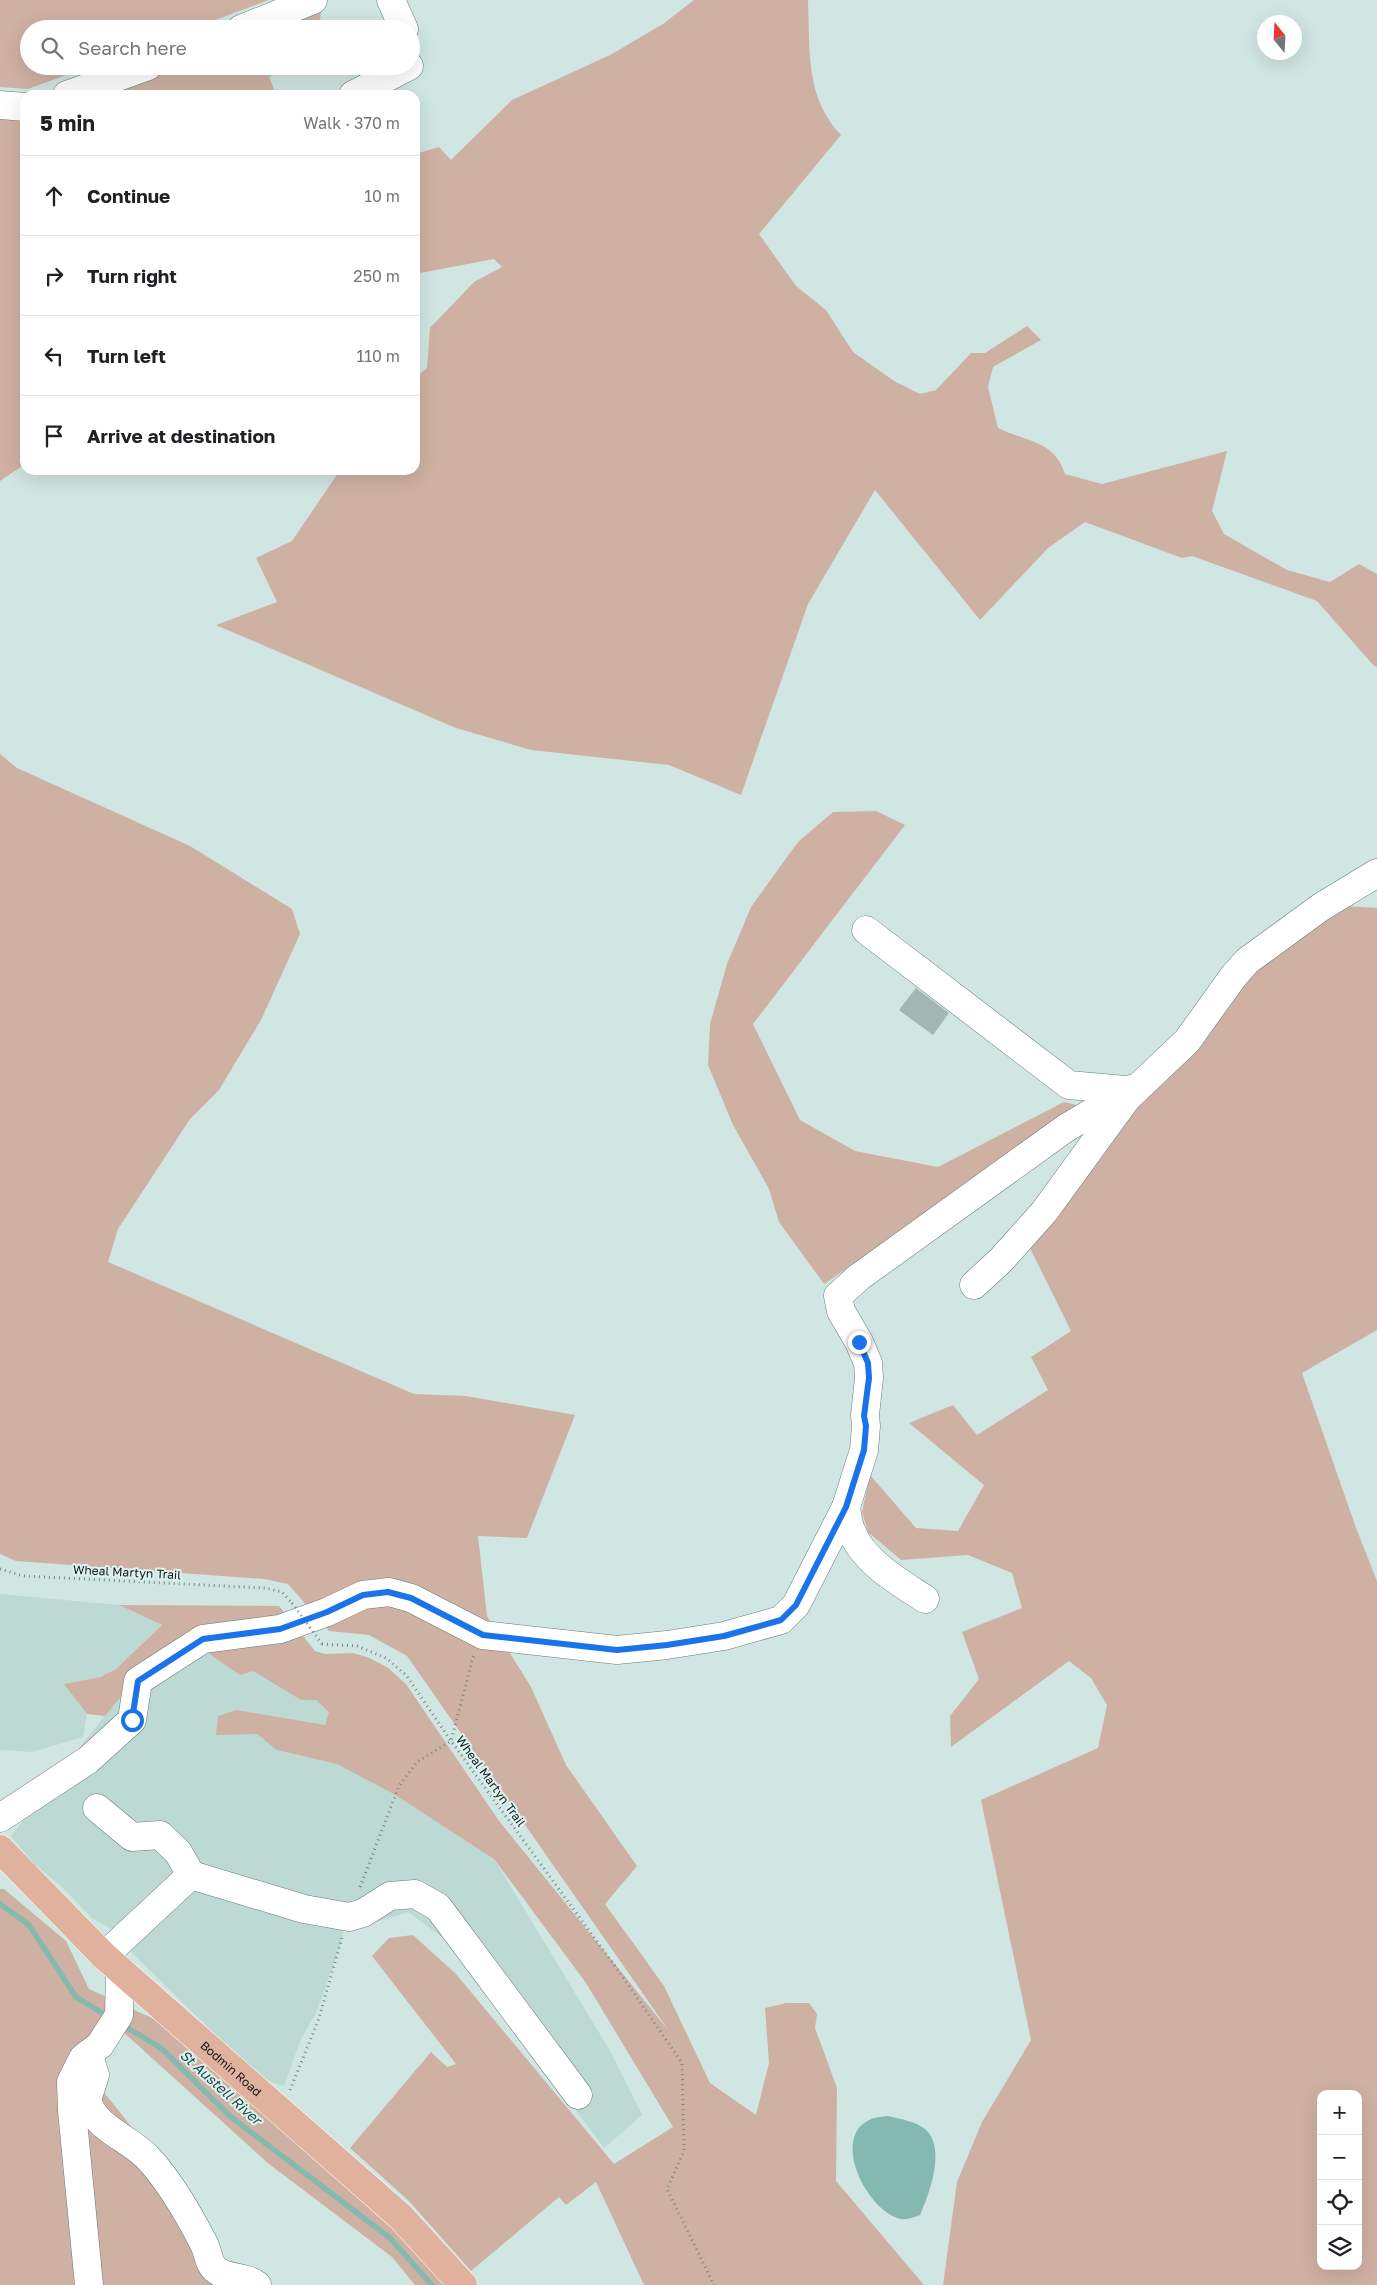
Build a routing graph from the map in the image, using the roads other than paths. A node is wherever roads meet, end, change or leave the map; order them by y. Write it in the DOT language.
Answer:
graph roads {
  1 [pos="313,0"];
  2 [pos="390,0"];
  3 [pos="263,20"];
  4 [pos="400,20"];
  5 [pos="123,75"];
  6 [pos="391,75"];
  7 [pos="81,90"];
  8 [pos="362,90"];
  9 [pos="0,105"];
  10 [pos="20,106"];
  11 [pos="1377,873"];
  12 [pos="866,930"];
  13 [pos="1133,1093"];
  14 [pos="974,1285"];
  15 [pos="846,1507"];
  16 [pos="925,1599"];
  17 [pos="97,1808"];
  18 [pos="0,1818"];
  19 [pos="1,1851"];
  20 [pos="191,1875"];
  21 [pos="112,1963"];
  22 [pos="88,2054"];
  23 [pos="578,2095"];
  24 [pos="90,2285"];
  25 [pos="257,2285"];
  26 [pos="463,2285"];
  1 -- 3 [label="street"];
  2 -- 4 [label="street"];
  5 -- 7 [label="street"];
  6 -- 8 [label="street"];
  9 -- 10 [label="street"];
  11 -- 13 [label="street"];
  12 -- 13 [label="street"];
  13 -- 14 [label="street"];
  13 -- 15 [label="street"];
  15 -- 16 [label="street"];
  15 -- 18 [label="street"];
  17 -- 20 [label="street"];
  19 -- 21 [label="main road, Bodmin Road"];
  20 -- 21 [label="street"];
  20 -- 23 [label="street"];
  21 -- 22 [label="street"];
  21 -- 26 [label="main road, Bodmin Road"];
  22 -- 24 [label="street"];
  22 -- 25 [label="street"];
}
